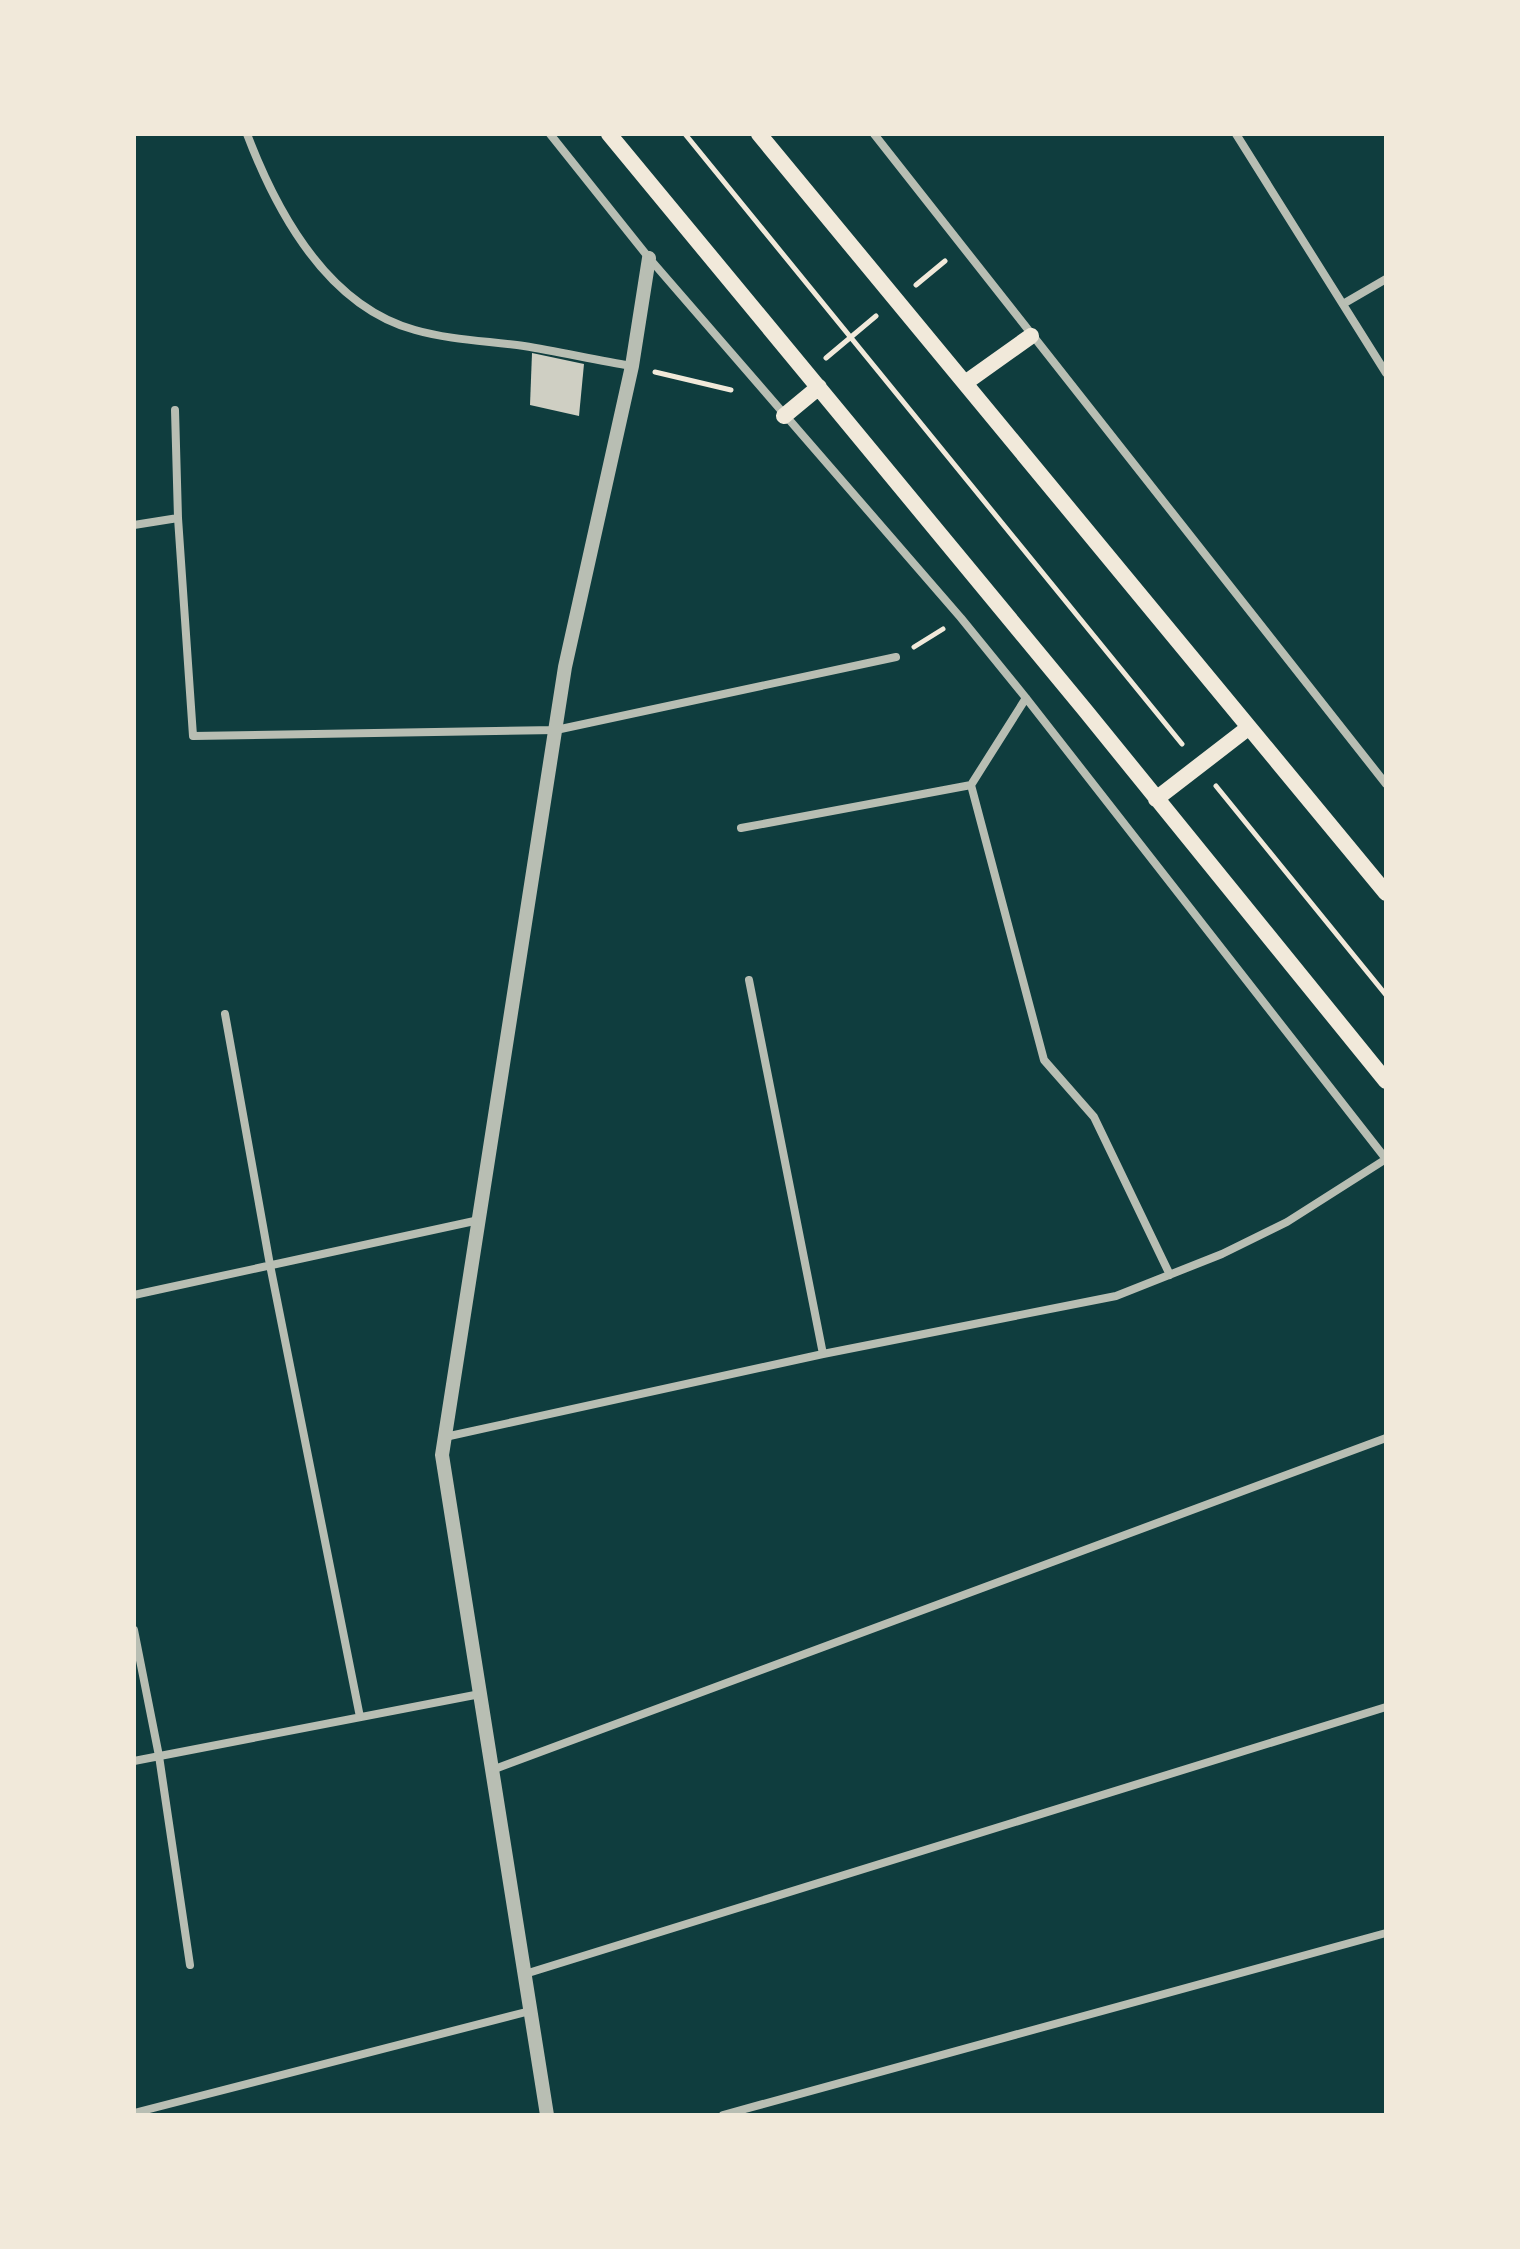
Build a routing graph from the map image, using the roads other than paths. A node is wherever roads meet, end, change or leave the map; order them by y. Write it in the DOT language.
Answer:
graph roads {
  1 [pos="247,134"];
  2 [pos="550,134"];
  3 [pos="609,134"];
  4 [pos="759,134"];
  5 [pos="874,134"];
  6 [pos="1236,134"];
  7 [pos="649,258"];
  8 [pos="1386,279"];
  9 [pos="1343,304"];
  10 [pos="1031,336"];
  11 [pos="632,366"];
  12 [pos="1386,373"];
  13 [pos="965,383"];
  14 [pos="819,387"];
  15 [pos="175,410"];
  16 [pos="784,416"];
  17 [pos="178,518"];
  18 [pos="134,525"];
  19 [pos="896,657"];
  20 [pos="1026,698"];
  21 [pos="1248,728"];
  22 [pos="556,730"];
  23 [pos="1386,784"];
  24 [pos="971,785"];
  25 [pos="1156,799"];
  26 [pos="741,828"];
  27 [pos="1386,893"];
  28 [pos="749,980"];
  29 [pos="225,1014"];
  30 [pos="1386,1081"];
  31 [pos="1386,1159"];
  32 [pos="479,1220"];
  33 [pos="270,1265"];
  34 [pos="1170,1275"];
  35 [pos="134,1295"];
  36 [pos="823,1354"];
  37 [pos="445,1437"];
  38 [pos="1386,1438"];
  39 [pos="134,1630"];
  40 [pos="480,1694"];
  41 [pos="1386,1707"];
  42 [pos="360,1717"];
  43 [pos="159,1756"];
  44 [pos="134,1761"];
  45 [pos="492,1770"];
  46 [pos="1386,1933"];
  47 [pos="190,1965"];
  48 [pos="525,1974"];
  49 [pos="530,2011"];
  50 [pos="134,2113"];
  51 [pos="547,2115"];
  52 [pos="723,2115"];
  1 -- 11 [label="street"];
  2 -- 7 [label="street"];
  3 -- 14 [label="main road"];
  4 -- 13 [label="main road"];
  5 -- 10 [label="street"];
  6 -- 9 [label="street"];
  7 -- 11 [label="street"];
  7 -- 16 [label="street"];
  8 -- 9 [label="street"];
  9 -- 12 [label="street"];
  10 -- 13 [label="main road"];
  10 -- 23 [label="street"];
  11 -- 22 [label="street"];
  13 -- 21 [label="main road"];
  14 -- 16 [label="main road"];
  14 -- 25 [label="main road"];
  15 -- 17 [label="street"];
  16 -- 20 [label="street"];
  17 -- 18 [label="street"];
  17 -- 22 [label="street"];
  19 -- 22 [label="street"];
  20 -- 24 [label="street"];
  20 -- 31 [label="street"];
  21 -- 25 [label="main road"];
  21 -- 27 [label="main road"];
  22 -- 32 [label="street"];
  24 -- 26 [label="street"];
  24 -- 34 [label="street"];
  25 -- 30 [label="main road"];
  28 -- 36 [label="street"];
  29 -- 33 [label="street"];
  31 -- 34 [label="street"];
  32 -- 33 [label="street"];
  32 -- 37 [label="street"];
  33 -- 35 [label="street"];
  33 -- 42 [label="street"];
  34 -- 36 [label="street"];
  36 -- 37 [label="street"];
  37 -- 40 [label="street"];
  38 -- 45 [label="street"];
  39 -- 43 [label="street"];
  40 -- 42 [label="street"];
  40 -- 45 [label="street"];
  41 -- 48 [label="street"];
  42 -- 43 [label="street"];
  43 -- 44 [label="street"];
  43 -- 47 [label="street"];
  45 -- 48 [label="street"];
  46 -- 52 [label="street"];
  48 -- 49 [label="street"];
  49 -- 50 [label="street"];
  49 -- 51 [label="street"];
}
